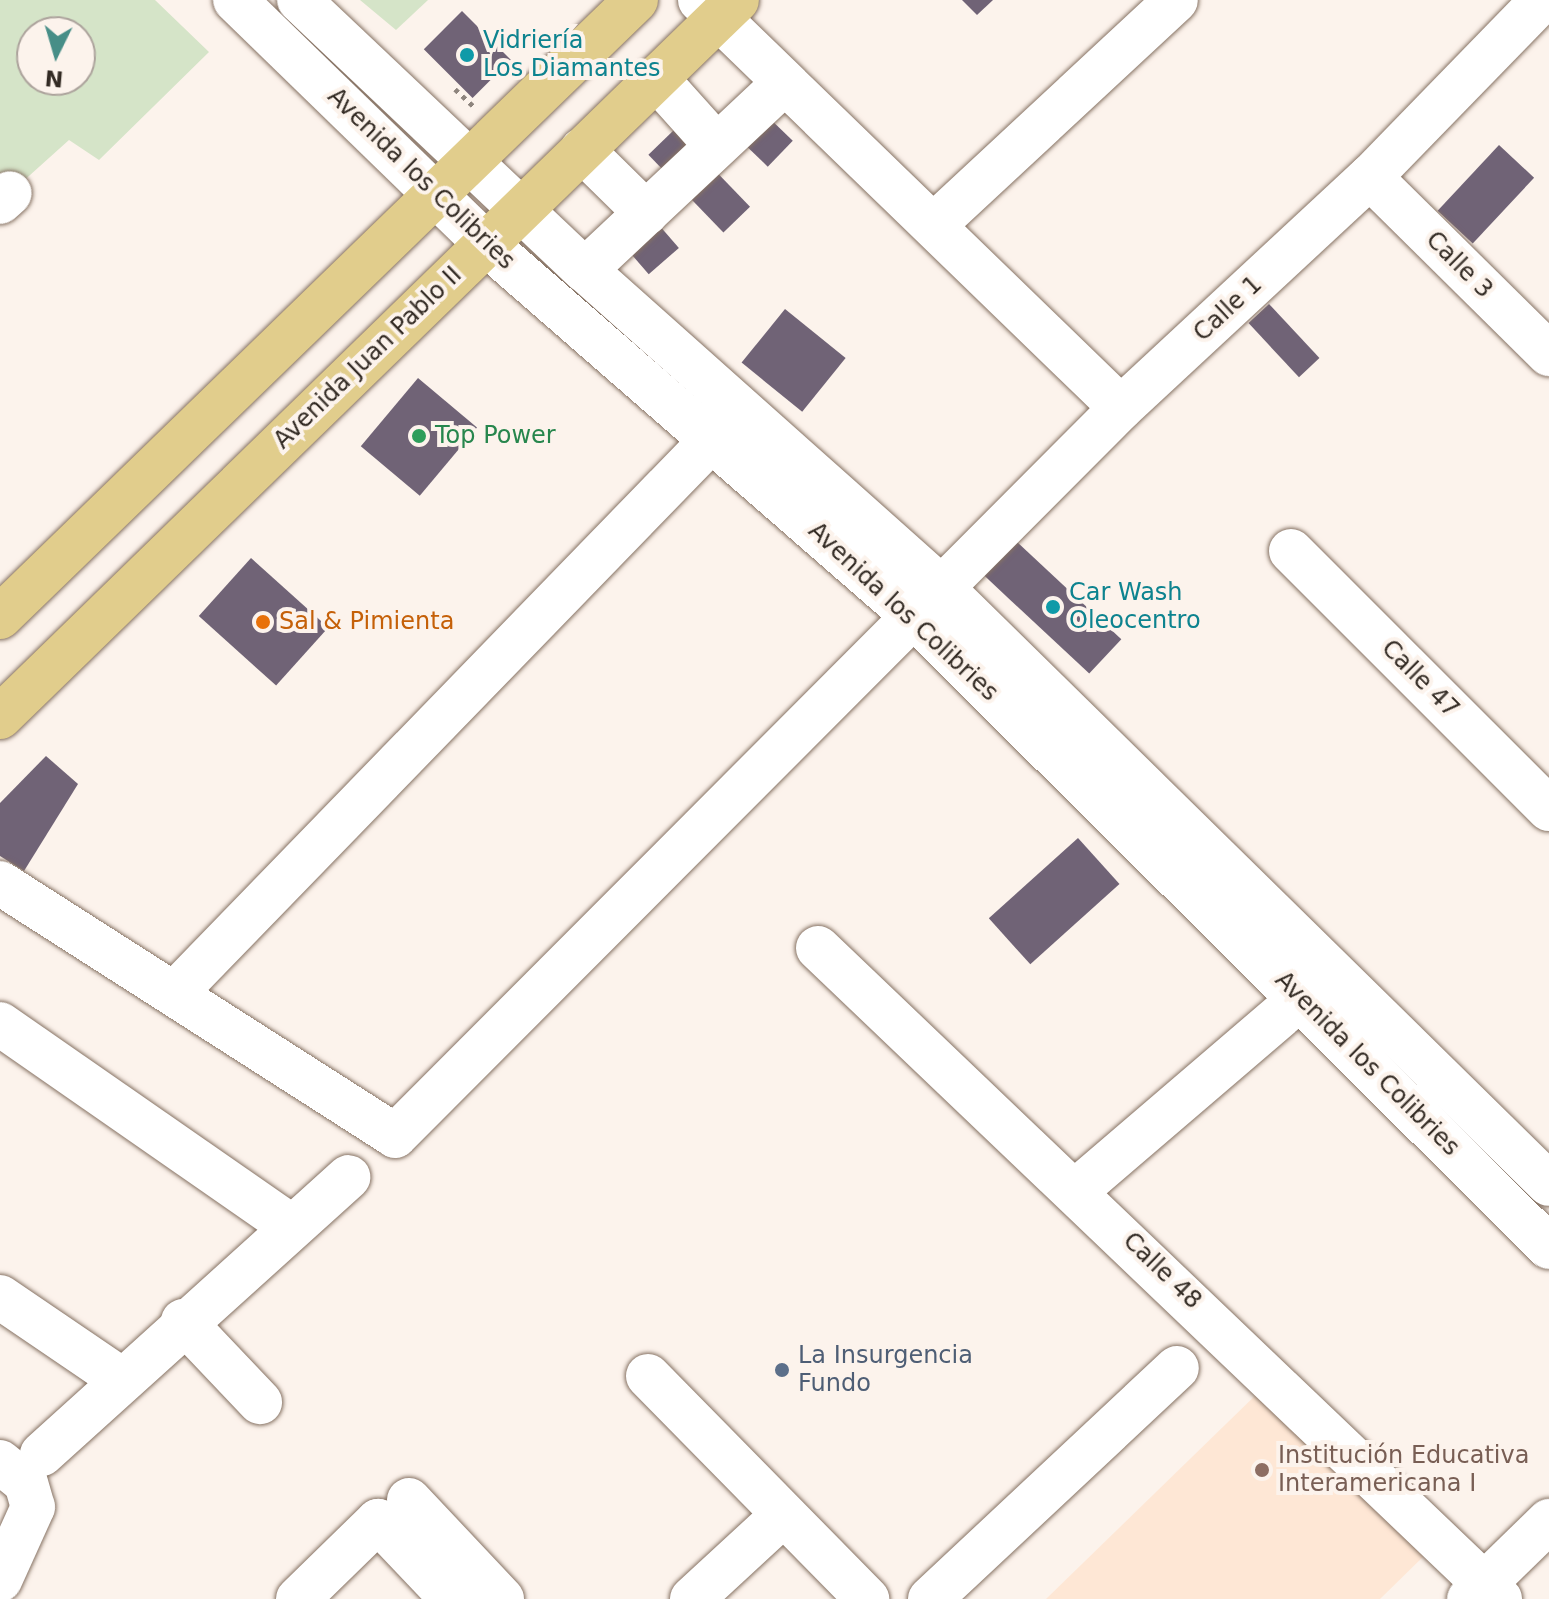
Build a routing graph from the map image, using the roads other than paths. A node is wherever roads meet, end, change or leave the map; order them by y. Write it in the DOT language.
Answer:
graph roads {
  1 [pos="235,0"];
  2 [pos="299,0"];
  3 [pos="636,0"];
  4 [pos="1176,0"];
  5 [pos="1542,0"];
  6 [pos="718,6"];
  7 [pos="656,78"];
  8 [pos="784,83"];
  9 [pos="717,146"];
  10 [pos="582,150"];
  11 [pos="471,159"];
  12 [pos="1370,177"];
  13 [pos="436,194"];
  14 [pos="520,210"];
  15 [pos="646,213"];
  16 [pos="934,225"];
  17 [pos="486,244"];
  18 [pos="585,270"];
  19 [pos="1549,354"];
  20 [pos="1121,408"];
  21 [pos="741,409"];
  22 [pos="712,440"];
  23 [pos="1291,551"];
  24 [pos="928,603"];
  25 [pos="0,617"];
  26 [pos="0,717"];
  27 [pos="1549,809"];
  28 [pos="0,883"];
  29 [pos="818,948"];
  30 [pos="1317,985"];
  31 [pos="174,994"];
  32 [pos="0,1024"];
  33 [pos="349,1177"];
  34 [pos="1549,1184"];
  35 [pos="1078,1189"];
  36 [pos="291,1226"];
  37 [pos="1549,1247"];
  38 [pos="0,1297"];
  39 [pos="183,1321"];
  40 [pos="1177,1368"];
  41 [pos="648,1376"];
  42 [pos="119,1378"];
  43 [pos="260,1402"];
  44 [pos="42,1454"];
  45 [pos="0,1462"];
  46 [pos="393,1511"];
  47 [pos="783,1515"];
  48 [pos="1549,1521"];
  49 [pos="0,1580"];
  50 [pos="1484,1594"];
  51 [pos="298,1599"];
  52 [pos="452,1599"];
  53 [pos="502,1599"];
  54 [pos="692,1599"];
  55 [pos="867,1599"];
  56 [pos="930,1599"];
  1 -- 13 [label="street, Avenida los Colibries"];
  2 -- 11 [label="street, Avenida los Colibries"];
  3 -- 11 [label="main road"];
  4 -- 16 [label="street"];
  5 -- 12 [label="street, Calle 1"];
  6 -- 7 [label="main road, Avenida Juan Pablo II"];
  6 -- 8 [label="street"];
  7 -- 9 [label="street"];
  7 -- 10 [label="main road, Avenida Juan Pablo II"];
  8 -- 9 [label="street"];
  8 -- 16 [label="street"];
  9 -- 15 [label="street"];
  10 -- 14 [label="main road, Avenida Juan Pablo II"];
  10 -- 15 [label="street"];
  11 -- 13 [label="main road"];
  11 -- 14 [label="street, Avenida los Colibries"];
  12 -- 19 [label="street, Calle 3"];
  12 -- 20 [label="street, Calle 1"];
  13 -- 17 [label="street, Avenida los Colibries"];
  13 -- 25 [label="main road"];
  14 -- 17 [label="main road, Avenida Juan Pablo II"];
  14 -- 18 [label="street, Avenida los Colibries"];
  15 -- 18 [label="street"];
  16 -- 20 [label="street"];
  17 -- 22 [label="street, Avenida los Colibries"];
  17 -- 26 [label="main road, Avenida Juan Pablo II"];
  18 -- 21 [label="street, Avenida los Colibries"];
  20 -- 24 [label="street, Calle 1"];
  21 -- 22 [label="street"];
  21 -- 24 [label="street, Avenida los Colibries"];
  22 -- 24 [label="street, Avenida los Colibries"];
  22 -- 31 [label="street"];
  23 -- 27 [label="street, Calle 47"];
  24 -- 30 [label="street, Avenida los Colibries"];
  24 -- 31 [label="street, Calle 1"];
  28 -- 31 [label="street"];
  29 -- 35 [label="street, Calle 48"];
  30 -- 34 [label="street, Avenida los Colibries"];
  30 -- 35 [label="street"];
  30 -- 37 [label="street, Avenida los Colibries"];
  32 -- 36 [label="street"];
  33 -- 36 [label="street"];
  35 -- 50 [label="street, Calle 48"];
  36 -- 39 [label="street"];
  38 -- 42 [label="street"];
  39 -- 42 [label="street"];
  39 -- 43 [label="street"];
  40 -- 56 [label="street"];
  41 -- 47 [label="street"];
  42 -- 44 [label="street"];
  45 -- 49 [label="street"];
  46 -- 51 [label="street"];
  46 -- 52 [label="street"];
  46 -- 53 [label="street"];
  47 -- 54 [label="street"];
  47 -- 55 [label="street"];
  48 -- 50 [label="street"];
}
